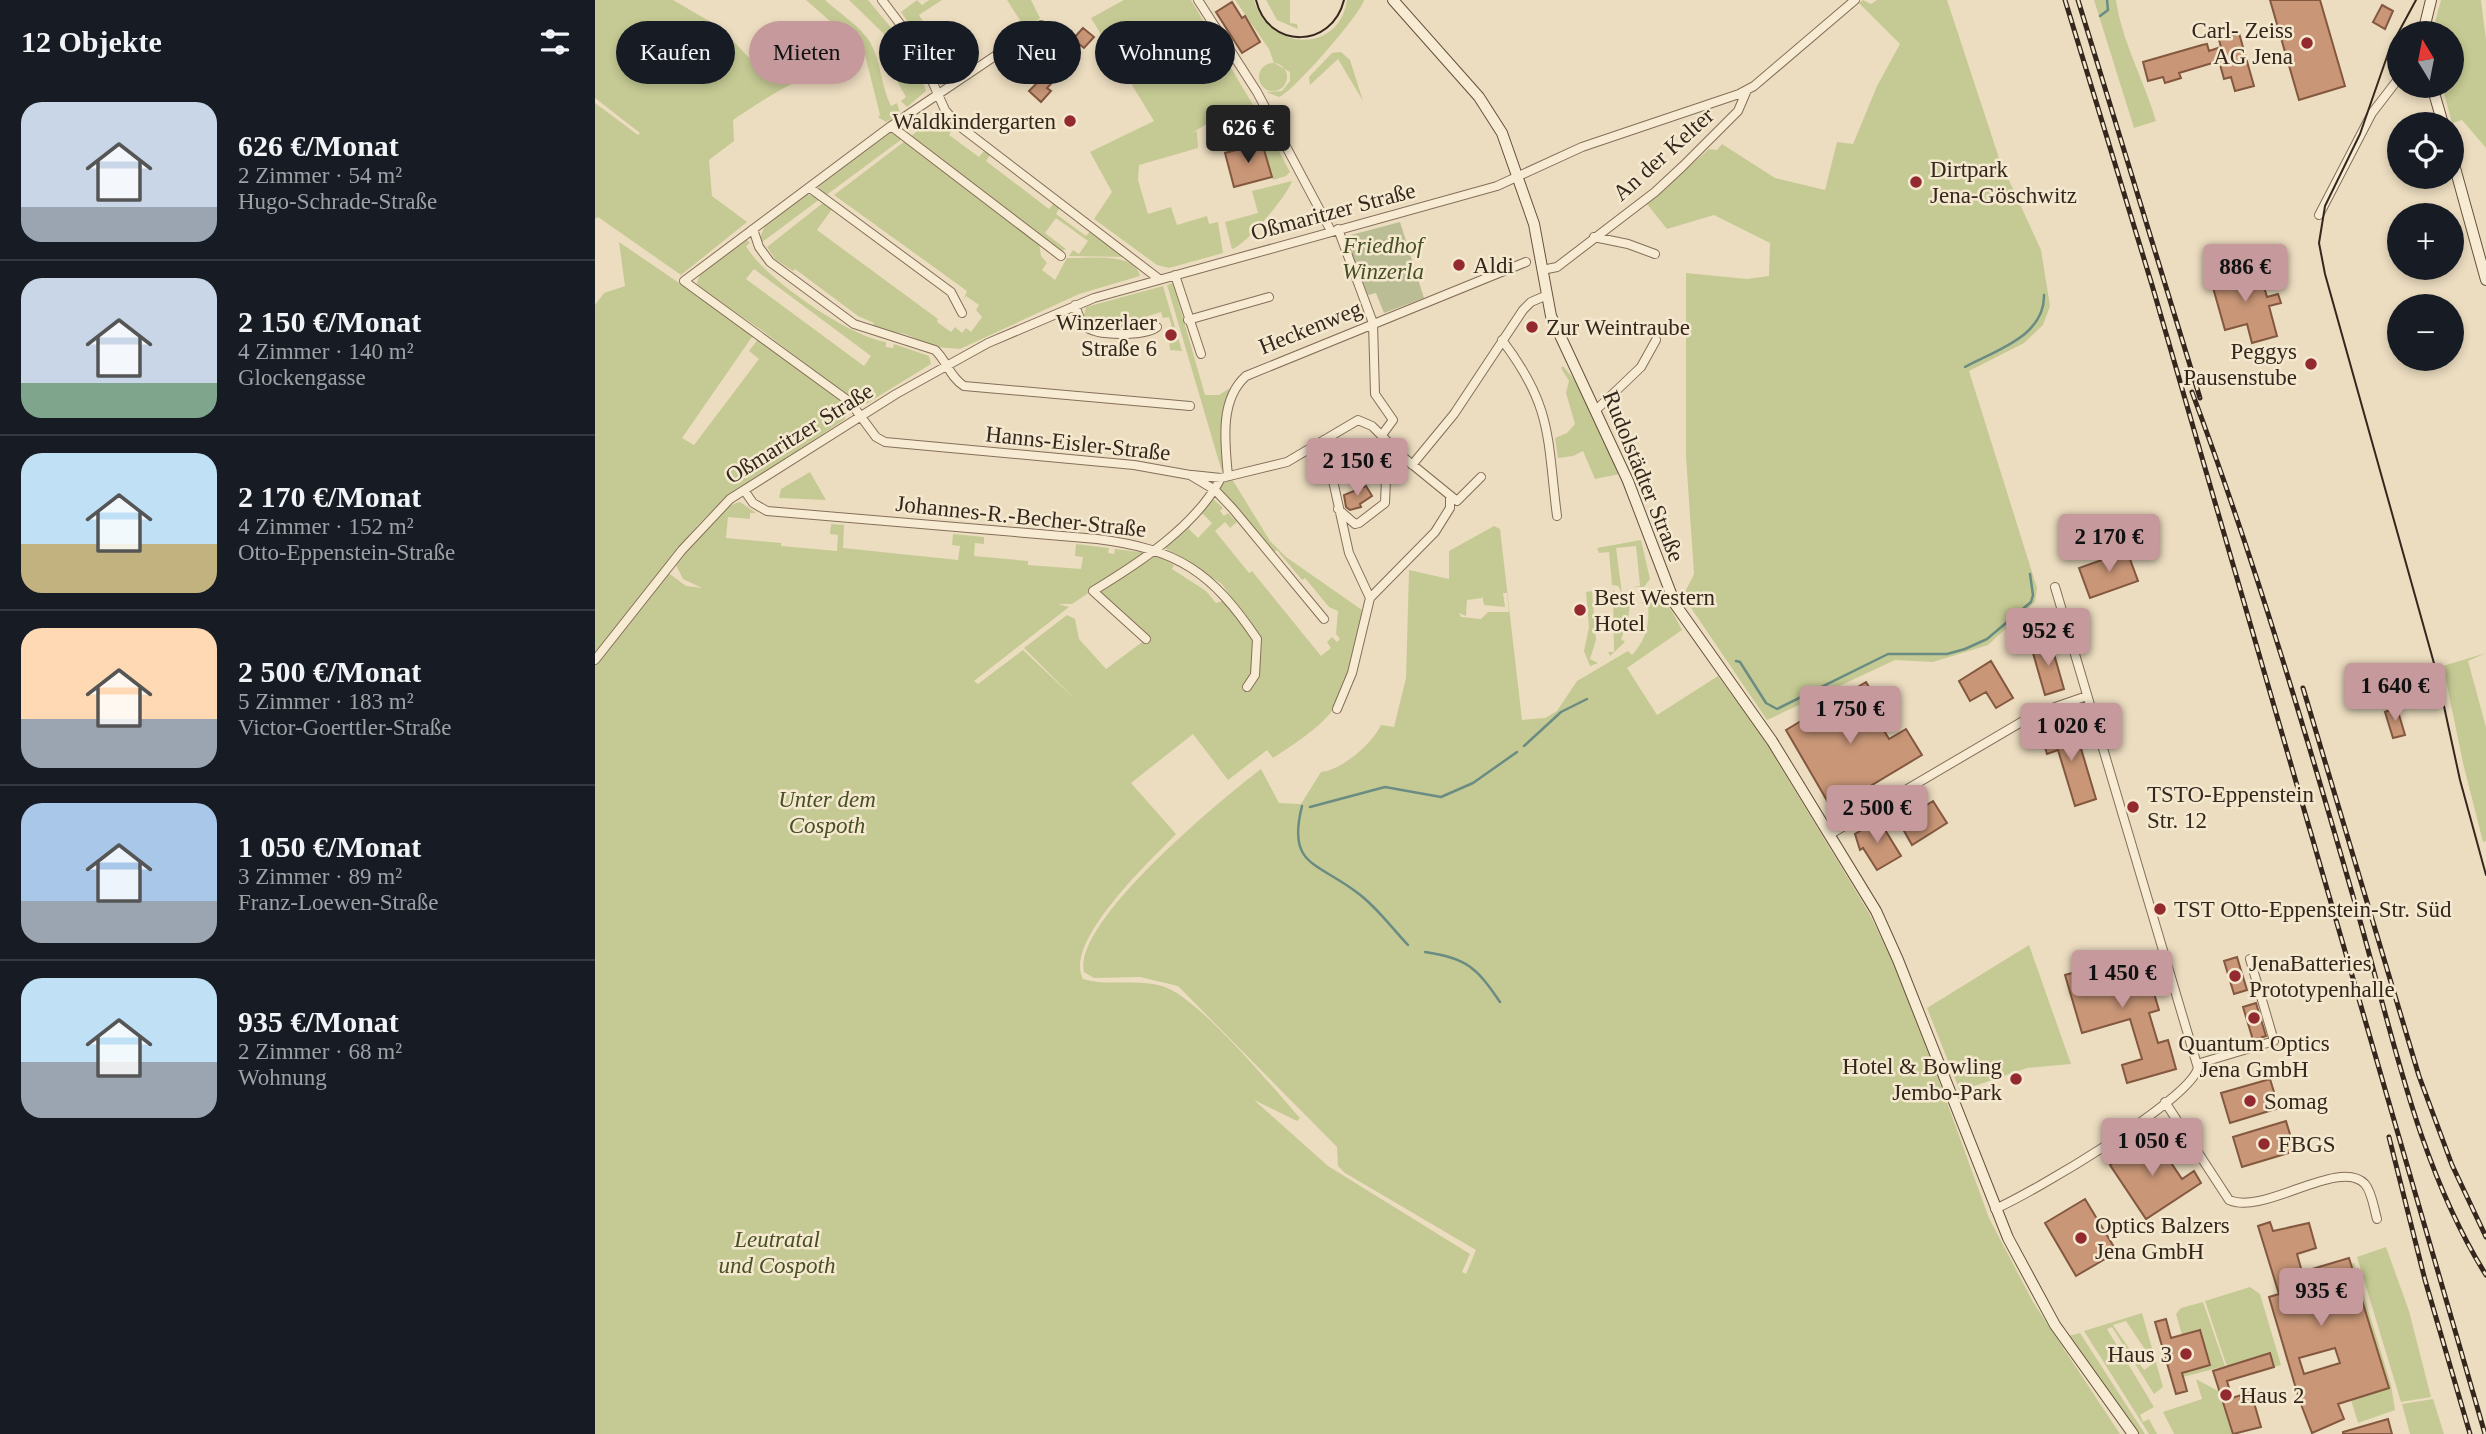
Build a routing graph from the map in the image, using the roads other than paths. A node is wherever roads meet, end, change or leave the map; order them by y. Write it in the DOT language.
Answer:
graph roads {
  1 [pos="882,0"];
  2 [pos="1198,0"];
  3 [pos="1393,0"];
  4 [pos="1855,0"];
  5 [pos="2431,0"];
  6 [pos="2426,21"];
  7 [pos="993,56"];
  8 [pos="1747,90"];
  9 [pos="937,94"];
  10 [pos="2387,94"];
  11 [pos="891,126"];
  12 [pos="1519,176"];
  13 [pos="810,188"];
  14 [pos="2461,189"];
  15 [pos="2319,215"];
  16 [pos="753,229"];
  17 [pos="1335,230"];
  18 [pos="1594,237"];
  19 [pos="1655,254"];
  20 [pos="1061,256"];
  21 [pos="1526,262"];
  22 [pos="1542,270"];
  23 [pos="1175,275"];
  24 [pos="1159,279"];
  25 [pos="2486,280"];
  26 [pos="1545,296"];
  27 [pos="1269,297"];
  28 [pos="1076,305"];
  29 [pos="962,313"];
  30 [pos="1188,320"];
  31 [pos="1373,323"];
  32 [pos="1157,327"];
  33 [pos="1502,340"];
  34 [pos="1656,340"];
  35 [pos="1201,354"];
  36 [pos="946,365"];
  37 [pos="1190,406"];
  38 [pos="1596,410"];
  39 [pos="861,416"];
  40 [pos="1381,435"];
  41 [pos="1324,440"];
  42 [pos="1409,463"];
  43 [pos="1190,475"];
  44 [pos="1225,477"];
  45 [pos="1481,477"];
  46 [pos="744,490"];
  47 [pos="1215,490"];
  48 [pos="1450,495"];
  49 [pos="1338,509"];
  50 [pos="1557,516"];
  51 [pos="1157,550"];
  52 [pos="2055,587"];
  53 [pos="1370,598"];
  54 [pos="1325,619"];
  55 [pos="1146,639"];
  56 [pos="595,660"];
  57 [pos="1247,687"];
  58 [pos="2087,696"];
  59 [pos="1338,709"];
  60 [pos="1829,835"];
  61 [pos="2250,959"];
  62 [pos="2197,1063"];
  63 [pos="2165,1102"];
  64 [pos="1995,1209"];
  65 [pos="2378,1219"];
  66 [pos="2133,1434"];
  1 -- 9 [label="street"];
  2 -- 17 [label="street"];
  3 -- 12 [label="street, Rudolstädter Straße"];
  4 -- 8 [label="street"];
  5 -- 6 [label="street"];
  7 -- 9 [label="street"];
  8 -- 12 [label="street, Oßmaritzer Straße"];
  8 -- 18 [label="street, An der Kelter"];
  9 -- 11 [label="street"];
  9 -- 24 [label="street"];
  10 -- 15 [label="street"];
  11 -- 13 [label="street"];
  11 -- 20 [label="street"];
  12 -- 17 [label="street, Oßmaritzer Straße"];
  12 -- 22 [label="street, Rudolstädter Straße"];
  13 -- 16 [label="street"];
  13 -- 29 [label="street"];
  14 -- 25 [label="street"];
  16 -- 36 [label="street"];
  16 -- 39 [label="street, Hanns-Eisler-Straße"];
  17 -- 23 [label="street, Oßmaritzer Straße"];
  17 -- 31 [label="street"];
  18 -- 19 [label="street"];
  18 -- 22 [label="street, An der Kelter"];
  21 -- 31 [label="street, Heckenweg"];
  22 -- 26 [label="street, Rudolstädter Straße"];
  23 -- 24 [label="street, Oßmaritzer Straße"];
  23 -- 30 [label="street"];
  24 -- 28 [label="street, Oßmaritzer Straße"];
  26 -- 33 [label="street"];
  26 -- 38 [label="street, Rudolstädter Straße"];
  27 -- 30 [label="street"];
  28 -- 32 [label="street"];
  28 -- 36 [label="street, Oßmaritzer Straße"];
  30 -- 35 [label="street"];
  31 -- 40 [label="street"];
  31 -- 44 [label="street, Heckenweg"];
  33 -- 42 [label="street"];
  33 -- 50 [label="street"];
  34 -- 38 [label="street"];
  36 -- 37 [label="street"];
  36 -- 39 [label="street, Oßmaritzer Straße"];
  38 -- 60 [label="street, Rudolstädter Straße"];
  39 -- 43 [label="street, Hanns-Eisler-Straße"];
  39 -- 46 [label="street, Oßmaritzer Straße"];
  40 -- 41 [label="street"];
  40 -- 42 [label="street"];
  41 -- 44 [label="street"];
  41 -- 49 [label="street"];
  42 -- 48 [label="street"];
  42 -- 49 [label="street"];
  43 -- 44 [label="street"];
  43 -- 47 [label="street, Hanns-Eisler-Straße"];
  44 -- 47 [label="street"];
  45 -- 48 [label="street"];
  46 -- 51 [label="street, Johannes-R.-Becher-Straße"];
  46 -- 56 [label="street, Oßmaritzer Straße"];
  47 -- 51 [label="street"];
  47 -- 54 [label="street, Hanns-Eisler-Straße"];
  48 -- 53 [label="street"];
  49 -- 53 [label="street"];
  51 -- 55 [label="street"];
  51 -- 57 [label="street, Johannes-R.-Becher-Straße"];
  52 -- 58 [label="street"];
  53 -- 59 [label="street"];
  58 -- 60 [label="street"];
  58 -- 62 [label="street"];
  60 -- 64 [label="street, Rudolstädter Straße"];
  61 -- 62 [label="street"];
  62 -- 63 [label="street"];
  63 -- 64 [label="street"];
  63 -- 65 [label="street"];
  64 -- 66 [label="street, Rudolstädter Straße"];
}
